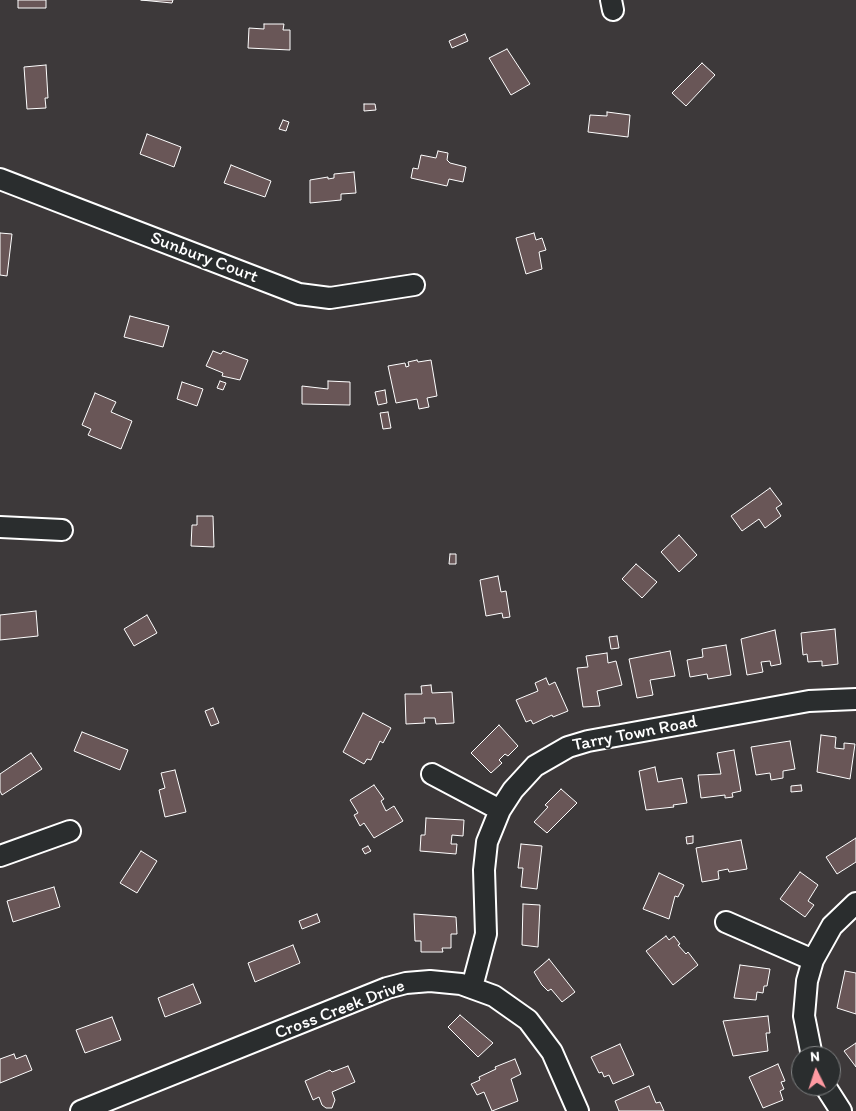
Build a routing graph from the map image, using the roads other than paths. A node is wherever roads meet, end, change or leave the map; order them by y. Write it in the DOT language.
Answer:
graph roads {
  1 [pos="0,179"];
  2 [pos="414,285"];
  3 [pos="0,527"];
  4 [pos="62,530"];
  5 [pos="856,699"];
  6 [pos="432,774"];
  7 [pos="500,810"];
  8 [pos="70,831"];
  9 [pos="0,856"];
  10 [pos="856,903"];
  11 [pos="726,922"];
  12 [pos="812,960"];
  13 [pos="472,987"];
  14 [pos="810,1046"];
  15 [pos="831,1096"];
  16 [pos="81,1111"];
  17 [pos="578,1111"];
  18 [pos="841,1111"];
  1 -- 2 [label="street, Sunbury Court"];
  3 -- 4 [label="street"];
  5 -- 7 [label="street, Tarry Town Road"];
  6 -- 7 [label="street"];
  7 -- 13 [label="street, Tarry Town Road"];
  8 -- 9 [label="street"];
  10 -- 12 [label="street"];
  11 -- 12 [label="street"];
  12 -- 14 [label="street"];
  13 -- 16 [label="street, Cross Creek Drive"];
  13 -- 17 [label="street, Cross Creek Drive"];
  15 -- 18 [label="street"];
}
